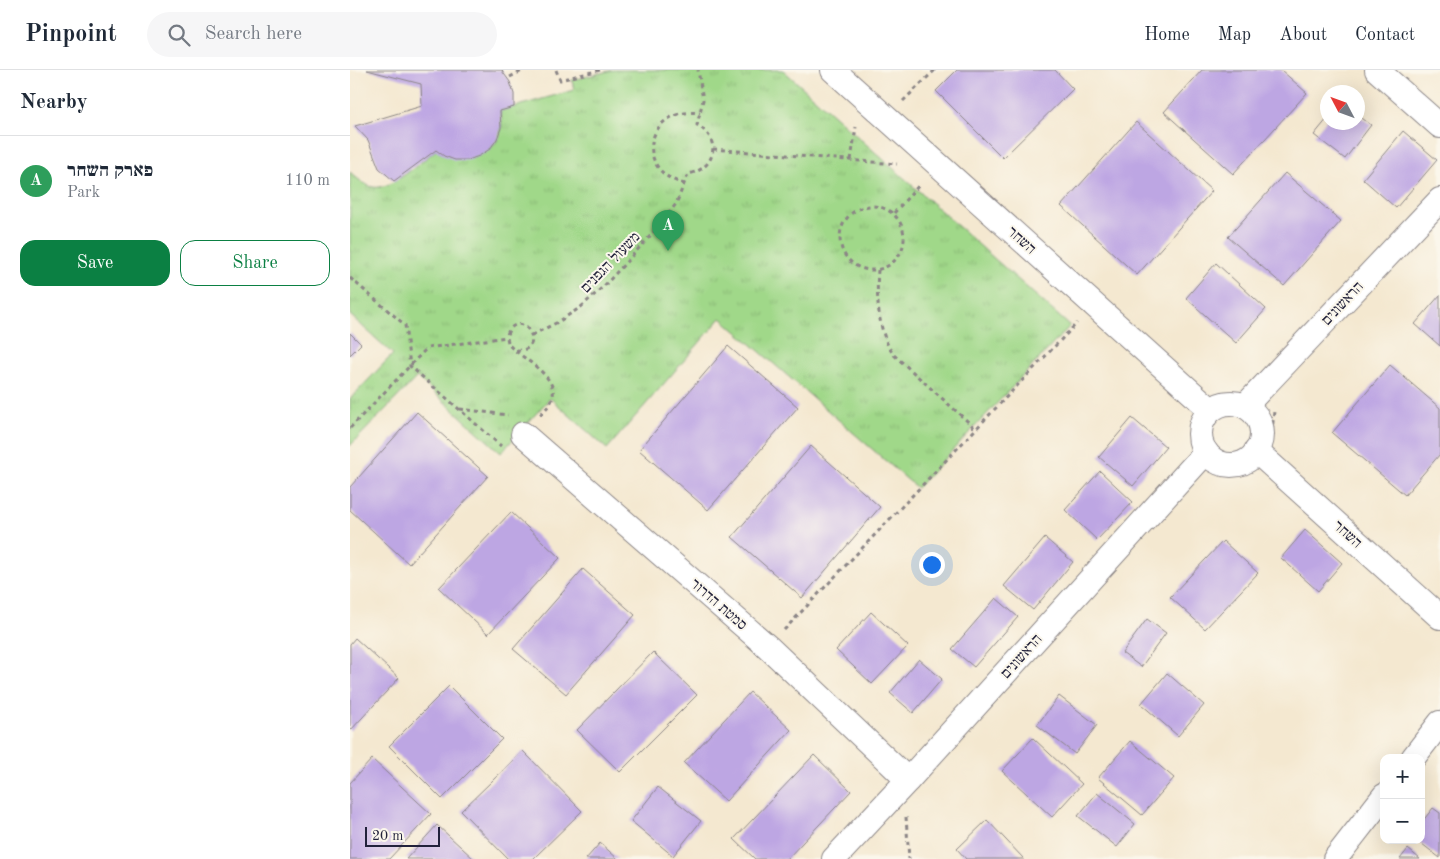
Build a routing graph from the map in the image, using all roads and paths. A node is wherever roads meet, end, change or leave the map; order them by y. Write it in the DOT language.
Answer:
graph roads {
  1 [pos="524,70"];
  2 [pos="556,70"];
  3 [pos="600,70"];
  4 [pos="698,70"];
  5 [pos="832,70"];
  6 [pos="935,70"];
  7 [pos="1377,70"];
  8 [pos="510,77"];
  9 [pos="700,113"];
  10 [pos="886,117"];
  11 [pos="1440,126"];
  12 [pos="856,127"];
  13 [pos="713,149"];
  14 [pos="851,160"];
  15 [pos="897,164"];
  16 [pos="685,184"];
  17 [pos="920,184"];
  18 [pos="1440,200"];
  19 [pos="894,213"];
  20 [pos="878,270"];
  21 [pos="350,278"];
  22 [pos="1077,323"];
  23 [pos="532,335"];
  24 [pos="507,337"];
  25 [pos="516,350"];
  26 [pos="410,366"];
  27 [pos="1275,405"];
  28 [pos="1245,406"];
  29 [pos="459,409"];
  30 [pos="1211,410"];
  31 [pos="520,425"];
  32 [pos="350,428"];
  33 [pos="976,430"];
  34 [pos="1264,445"];
  35 [pos="1206,452"];
  36 [pos="1440,617"];
  37 [pos="768,647"];
  38 [pos="1440,723"];
  39 [pos="1416,754"];
  40 [pos="908,780"];
  41 [pos="1382,799"];
  42 [pos="834,859"];
  43 [pos="1335,859"];
  1 -- 8 [label="path"];
  2 -- 3 [label="path"];
  4 -- 9 [label="path"];
  5 -- 10 [label="street, השחר"];
  6 -- 10 [label="path"];
  7 -- 11 [label="street"];
  9 -- 13 [label="path"];
  9 -- 16 [label="path"];
  10 -- 30 [label="street, השחר"];
  12 -- 14 [label="path"];
  13 -- 14 [label="path"];
  13 -- 16 [label="path"];
  14 -- 15 [label="path"];
  16 -- 23 [label="path, משעול הגפנים"];
  17 -- 19 [label="path"];
  18 -- 28 [label="street, הראשונים"];
  19 -- 20 [label="path"];
  19 -- 20 [label="path"];
  20 -- 33 [label="path"];
  21 -- 26 [label="path"];
  22 -- 33 [label="path"];
  23 -- 24 [label="path"];
  23 -- 25 [label="path"];
  24 -- 25 [label="path"];
  24 -- 26 [label="path"];
  25 -- 31 [label="path"];
  26 -- 29 [label="path"];
  26 -- 32 [label="path"];
  27 -- 34 [label="path"];
  28 -- 30 [label="street"];
  28 -- 34 [label="street"];
  29 -- 31 [label="path"];
  29 -- 31 [label="path"];
  30 -- 35 [label="street"];
  31 -- 37 [label="street, סמטת הדרור"];
  33 -- 37 [label="path"];
  34 -- 35 [label="street"];
  34 -- 36 [label="street, השחר"];
  35 -- 40 [label="street, הראשונים"];
  37 -- 40 [label="street, סמטת הדרור"];
  38 -- 39 [label="street"];
  40 -- 42 [label="street, הראשונים"];
  41 -- 43 [label="street"];
}
